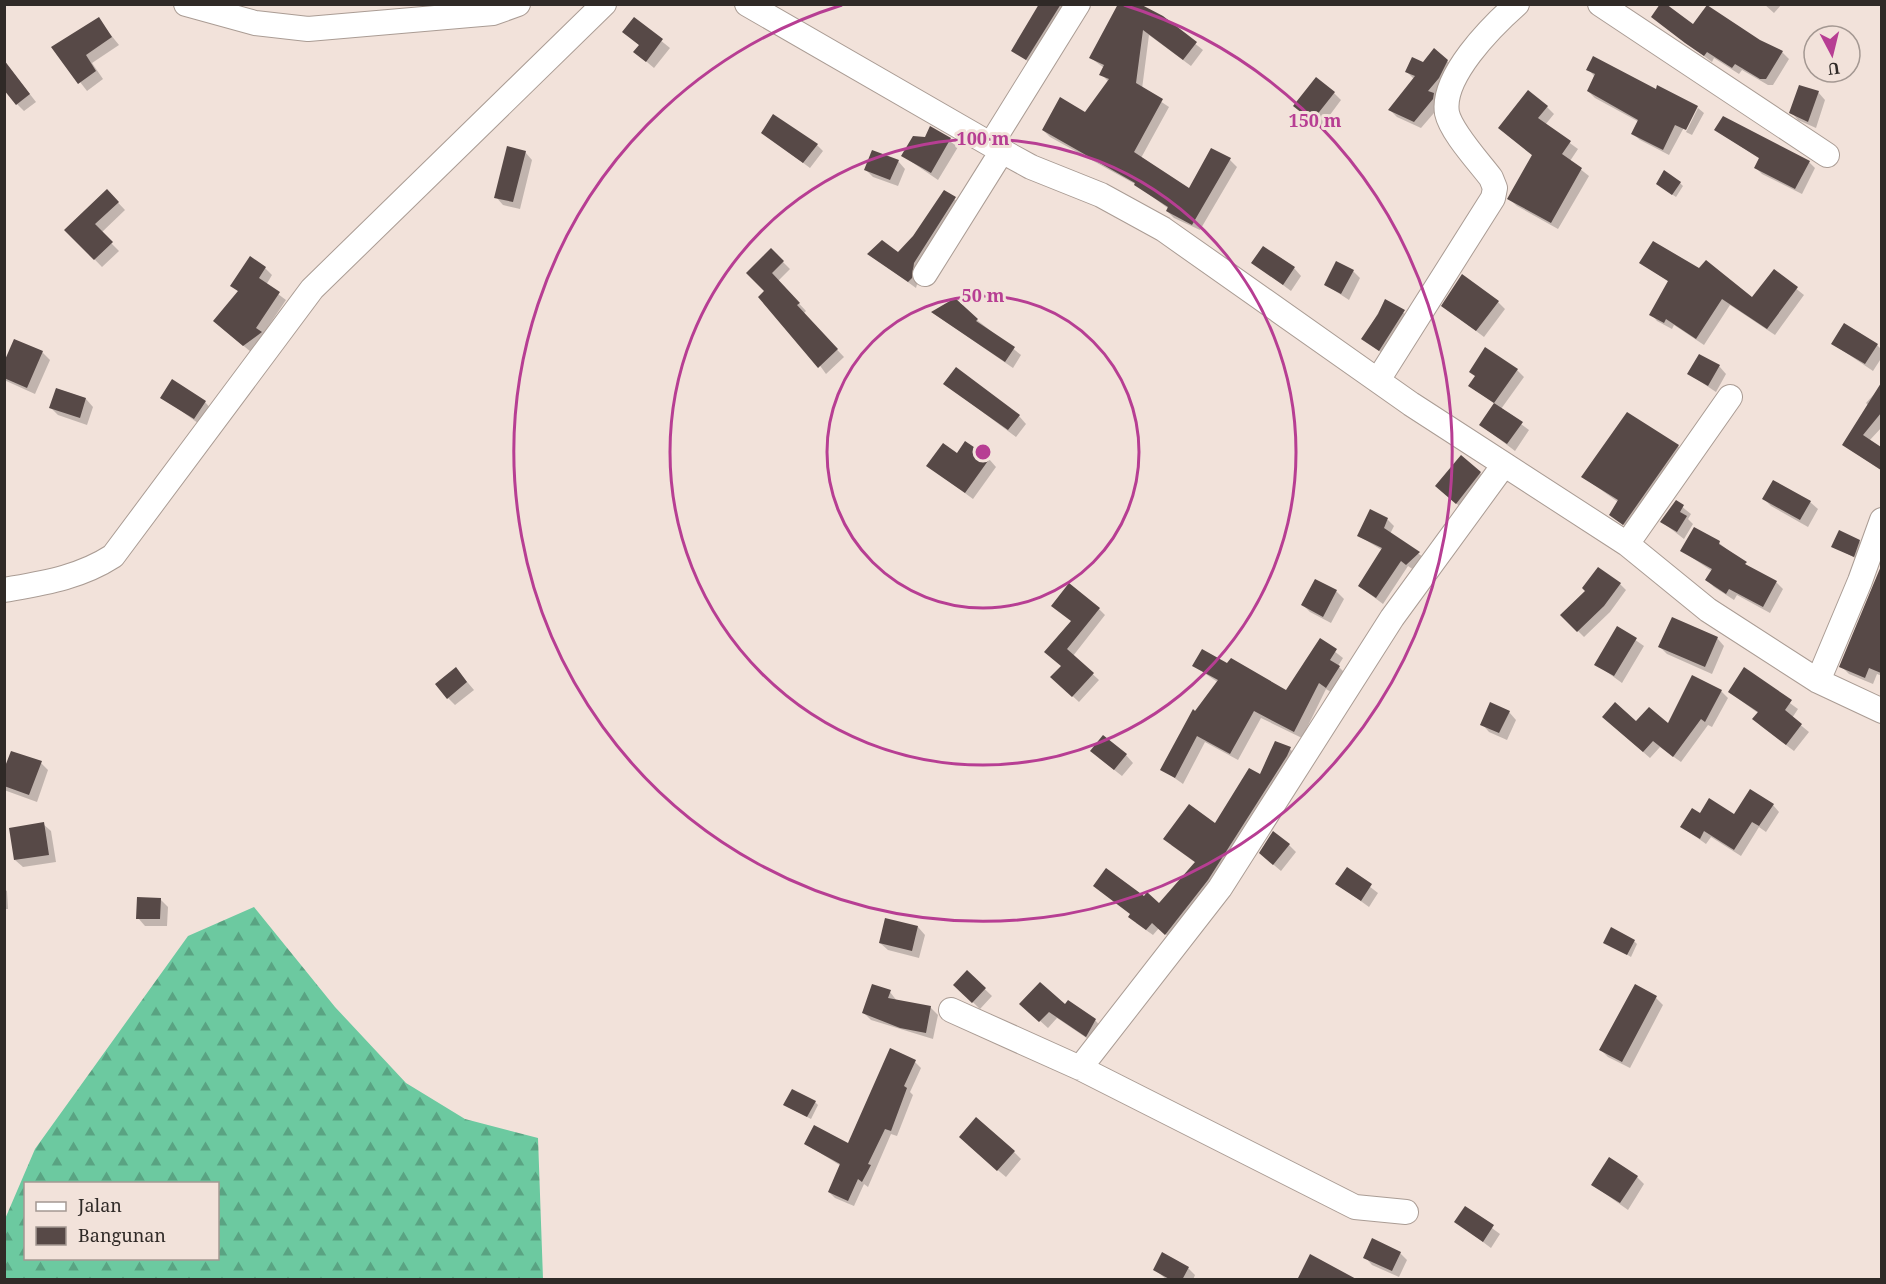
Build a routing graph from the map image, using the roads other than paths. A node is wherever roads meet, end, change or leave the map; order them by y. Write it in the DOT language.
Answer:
graph roads {
  1 [pos="186,4"];
  2 [pos="518,4"];
  3 [pos="604,4"];
  4 [pos="747,4"];
  5 [pos="1078,4"];
  6 [pos="1517,4"];
  7 [pos="1600,4"];
  8 [pos="996,148"];
  9 [pos="1827,155"];
  10 [pos="925,274"];
  11 [pos="1378,380"];
  12 [pos="1730,397"];
  13 [pos="1503,466"];
  14 [pos="1881,520"];
  15 [pos="1627,544"];
  16 [pos="4,590"];
  17 [pos="1818,681"];
  18 [pos="1881,711"];
  19 [pos="951,1010"];
  20 [pos="1080,1068"];
  21 [pos="1406,1212"];
  1 -- 2 [label="street"];
  3 -- 16 [label="street"];
  4 -- 8 [label="street"];
  5 -- 8 [label="street"];
  6 -- 11 [label="street"];
  7 -- 9 [label="street"];
  8 -- 10 [label="street"];
  8 -- 11 [label="street"];
  11 -- 13 [label="street"];
  12 -- 15 [label="street"];
  13 -- 15 [label="street"];
  13 -- 20 [label="street"];
  14 -- 17 [label="street"];
  15 -- 17 [label="street"];
  17 -- 18 [label="street"];
  19 -- 20 [label="street"];
  20 -- 21 [label="street"];
}
